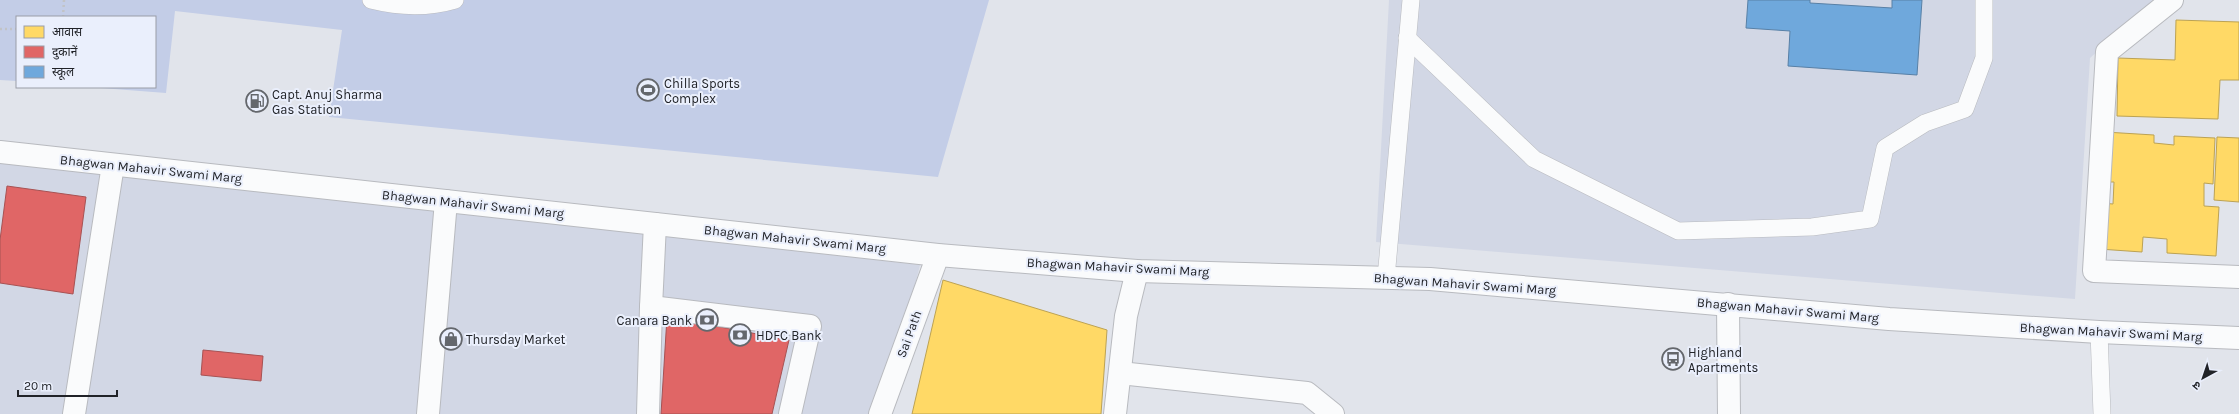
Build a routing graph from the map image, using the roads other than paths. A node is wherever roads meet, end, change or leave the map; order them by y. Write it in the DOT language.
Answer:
graph roads {
  1 [pos="371,0"];
  2 [pos="455,0"];
  3 [pos="1411,0"];
  4 [pos="1984,0"];
  5 [pos="2172,0"];
  6 [pos="1407,38"];
  7 [pos="0,152"];
  8 [pos="113,165"];
  9 [pos="446,201"];
  10 [pos="655,224"];
  11 [pos="938,255"];
  12 [pos="1137,271"];
  13 [pos="2239,277"];
  14 [pos="1386,278"];
  15 [pos="1728,304"];
  16 [pos="651,307"];
  17 [pos="2099,332"];
  18 [pos="2239,338"];
  19 [pos="1120,373"];
  20 [pos="74,414"];
  21 [pos="428,414"];
  22 [pos="648,414"];
  23 [pos="790,414"];
  24 [pos="880,414"];
  25 [pos="1115,414"];
  26 [pos="1333,414"];
  27 [pos="1729,414"];
  28 [pos="2102,414"];
  1 -- 2 [label="lane"];
  3 -- 6 [label="lane"];
  4 -- 6 [label="lane"];
  5 -- 13 [label="street"];
  6 -- 14 [label="lane"];
  7 -- 8 [label="street, Bhagwan Mahavir Swami Marg"];
  8 -- 9 [label="street, Bhagwan Mahavir Swami Marg"];
  8 -- 20 [label="street"];
  9 -- 10 [label="street, Bhagwan Mahavir Swami Marg"];
  9 -- 21 [label="street"];
  10 -- 11 [label="street, Bhagwan Mahavir Swami Marg"];
  10 -- 16 [label="street"];
  11 -- 12 [label="street, Bhagwan Mahavir Swami Marg"];
  11 -- 24 [label="street, Sai Path"];
  12 -- 14 [label="street, Bhagwan Mahavir Swami Marg"];
  12 -- 19 [label="street"];
  14 -- 15 [label="street, Bhagwan Mahavir Swami Marg"];
  15 -- 17 [label="street, Bhagwan Mahavir Swami Marg"];
  15 -- 27 [label="street"];
  16 -- 22 [label="street"];
  16 -- 23 [label="street"];
  17 -- 18 [label="street, Bhagwan Mahavir Swami Marg"];
  17 -- 28 [label="lane"];
  19 -- 25 [label="street"];
  19 -- 26 [label="street"];
}
